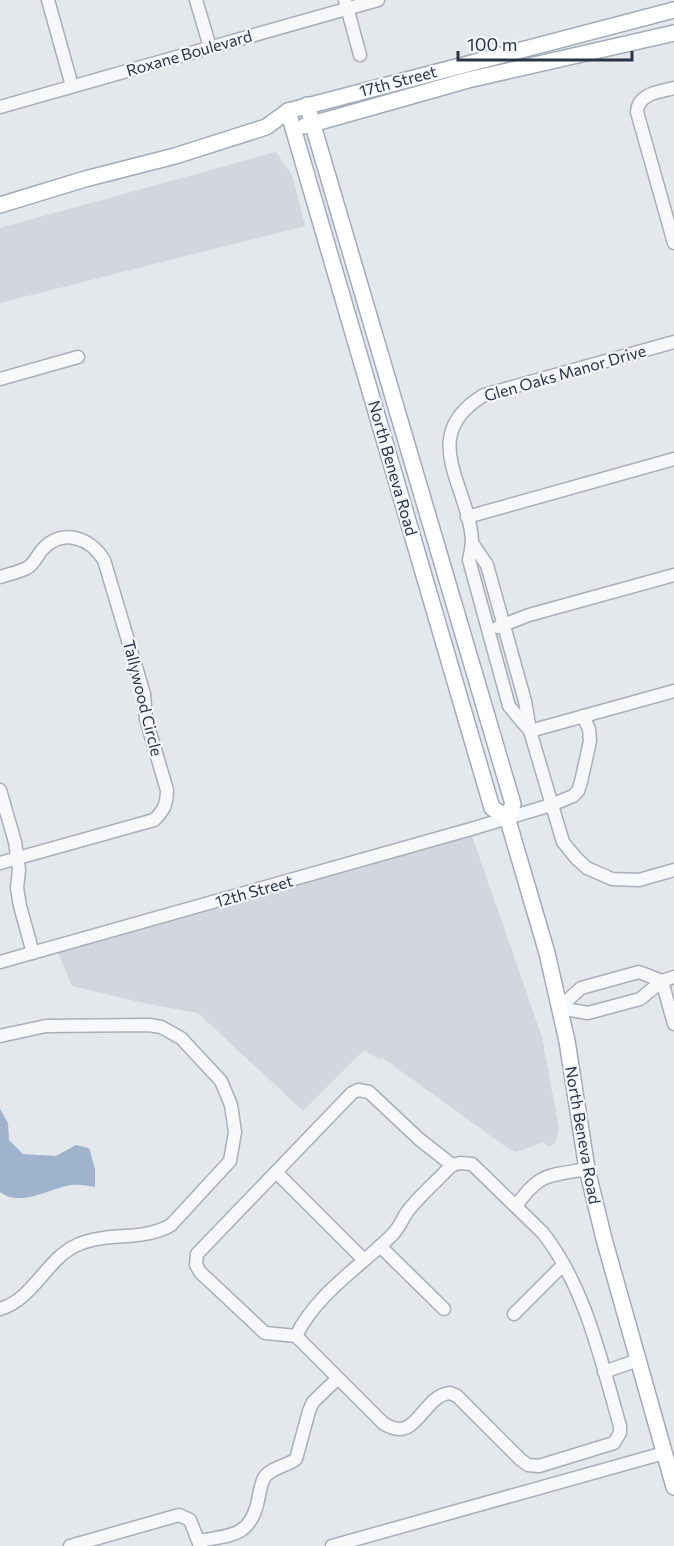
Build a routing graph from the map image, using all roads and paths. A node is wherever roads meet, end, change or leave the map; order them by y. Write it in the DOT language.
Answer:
graph roads {
  1 [pos="48,0"];
  2 [pos="196,0"];
  3 [pos="378,0"];
  4 [pos="346,4"];
  5 [pos="674,10"];
  6 [pos="674,33"];
  7 [pos="210,47"];
  8 [pos="360,55"];
  9 [pos="72,86"];
  10 [pos="674,88"];
  11 [pos="307,105"];
  12 [pos="0,107"];
  13 [pos="288,111"];
  14 [pos="312,124"];
  15 [pos="266,127"];
  16 [pos="294,129"];
  17 [pos="0,204"];
  18 [pos="674,243"];
  19 [pos="674,342"];
  20 [pos="78,357"];
  21 [pos="0,379"];
  22 [pos="674,459"];
  23 [pos="467,517"];
  24 [pos="472,543"];
  25 [pos="674,575"];
  26 [pos="0,577"];
  27 [pos="504,625"];
  28 [pos="488,630"];
  29 [pos="674,691"];
  30 [pos="583,716"];
  31 [pos="530,731"];
  32 [pos="0,790"];
  33 [pos="551,805"];
  34 [pos="507,817"];
  35 [pos="17,859"];
  36 [pos="0,863"];
  37 [pos="674,870"];
  38 [pos="33,953"];
  39 [pos="0,962"];
  40 [pos="668,979"];
  41 [pos="559,1008"];
  42 [pos="674,1024"];
  43 [pos="0,1036"];
  44 [pos="453,1165"];
  45 [pos="587,1169"];
  46 [pos="276,1172"];
  47 [pos="516,1206"];
  48 [pos="380,1246"];
  49 [pos="364,1260"];
  50 [pos="563,1265"];
  51 [pos="0,1309"];
  52 [pos="444,1309"];
  53 [pos="514,1314"];
  54 [pos="296,1335"];
  55 [pos="638,1360"];
  56 [pos="604,1372"];
  57 [pos="337,1379"];
  58 [pos="664,1453"];
  59 [pos="674,1487"];
  60 [pos="199,1544"];
  61 [pos="70,1546"];
  62 [pos="332,1546"];
  1 -- 9 [label="street"];
  2 -- 7 [label="street"];
  3 -- 4 [label="street, Roxane Boulevard"];
  4 -- 7 [label="street, Roxane Boulevard"];
  4 -- 8 [label="street"];
  5 -- 11 [label="main road, 17th Street"];
  6 -- 14 [label="main road, 17th Street"];
  7 -- 9 [label="street, Roxane Boulevard"];
  9 -- 12 [label="street, Roxane Boulevard"];
  10 -- 18 [label="street"];
  11 -- 13 [label="main road, 17th Street"];
  11 -- 14 [label="main road, North Beneva Road"];
  13 -- 15 [label="main road, 17th Street"];
  13 -- 16 [label="main road, North Beneva Road"];
  14 -- 16 [label="main road, 17th Street"];
  14 -- 34 [label="main road, North Beneva Road"];
  15 -- 16 [label="main road, 17th Street"];
  15 -- 17 [label="main road, 17th Street"];
  16 -- 34 [label="main road, North Beneva Road"];
  19 -- 23 [label="street, Glen Oaks Manor Drive"];
  20 -- 21 [label="street"];
  22 -- 23 [label="street"];
  23 -- 24 [label="street, Glen Oaks Manor Drive"];
  24 -- 27 [label="street, Glen Oaks Manor Drive"];
  24 -- 28 [label="street, Glen Oaks Manor Drive"];
  25 -- 27 [label="street"];
  26 -- 35 [label="street, Tallywood Circle"];
  27 -- 28 [label="street"];
  27 -- 31 [label="street, Glen Oaks Manor Drive"];
  28 -- 31 [label="street, Glen Oaks Manor Drive"];
  29 -- 30 [label="street"];
  30 -- 31 [label="street"];
  30 -- 33 [label="street"];
  31 -- 33 [label="street, Glen Oaks Manor Drive"];
  32 -- 35 [label="street"];
  33 -- 34 [label="street"];
  33 -- 37 [label="street, Glen Oaks Manor Drive"];
  34 -- 38 [label="street, 12th Street"];
  34 -- 41 [label="main road, North Beneva Road"];
  35 -- 36 [label="street, Tallywood Circle"];
  35 -- 38 [label="street"];
  38 -- 39 [label="street, 12th Street"];
  40 -- 41 [label="street"];
  40 -- 41 [label="street"];
  40 -- 42 [label="street"];
  41 -- 45 [label="main road, North Beneva Road"];
  43 -- 51 [label="street"];
  44 -- 46 [label="street"];
  44 -- 47 [label="street"];
  44 -- 48 [label="street"];
  45 -- 47 [label="street"];
  45 -- 55 [label="main road, North Beneva Road"];
  46 -- 49 [label="street"];
  46 -- 54 [label="street"];
  47 -- 50 [label="street"];
  48 -- 49 [label="street"];
  48 -- 52 [label="street"];
  49 -- 54 [label="street"];
  50 -- 53 [label="street"];
  50 -- 56 [label="street"];
  54 -- 57 [label="street"];
  55 -- 56 [label="street"];
  55 -- 58 [label="main road, North Beneva Road"];
  56 -- 57 [label="street"];
  57 -- 60 [label="street"];
  58 -- 59 [label="main road, North Beneva Road"];
  58 -- 62 [label="street"];
  60 -- 61 [label="street"];
}
